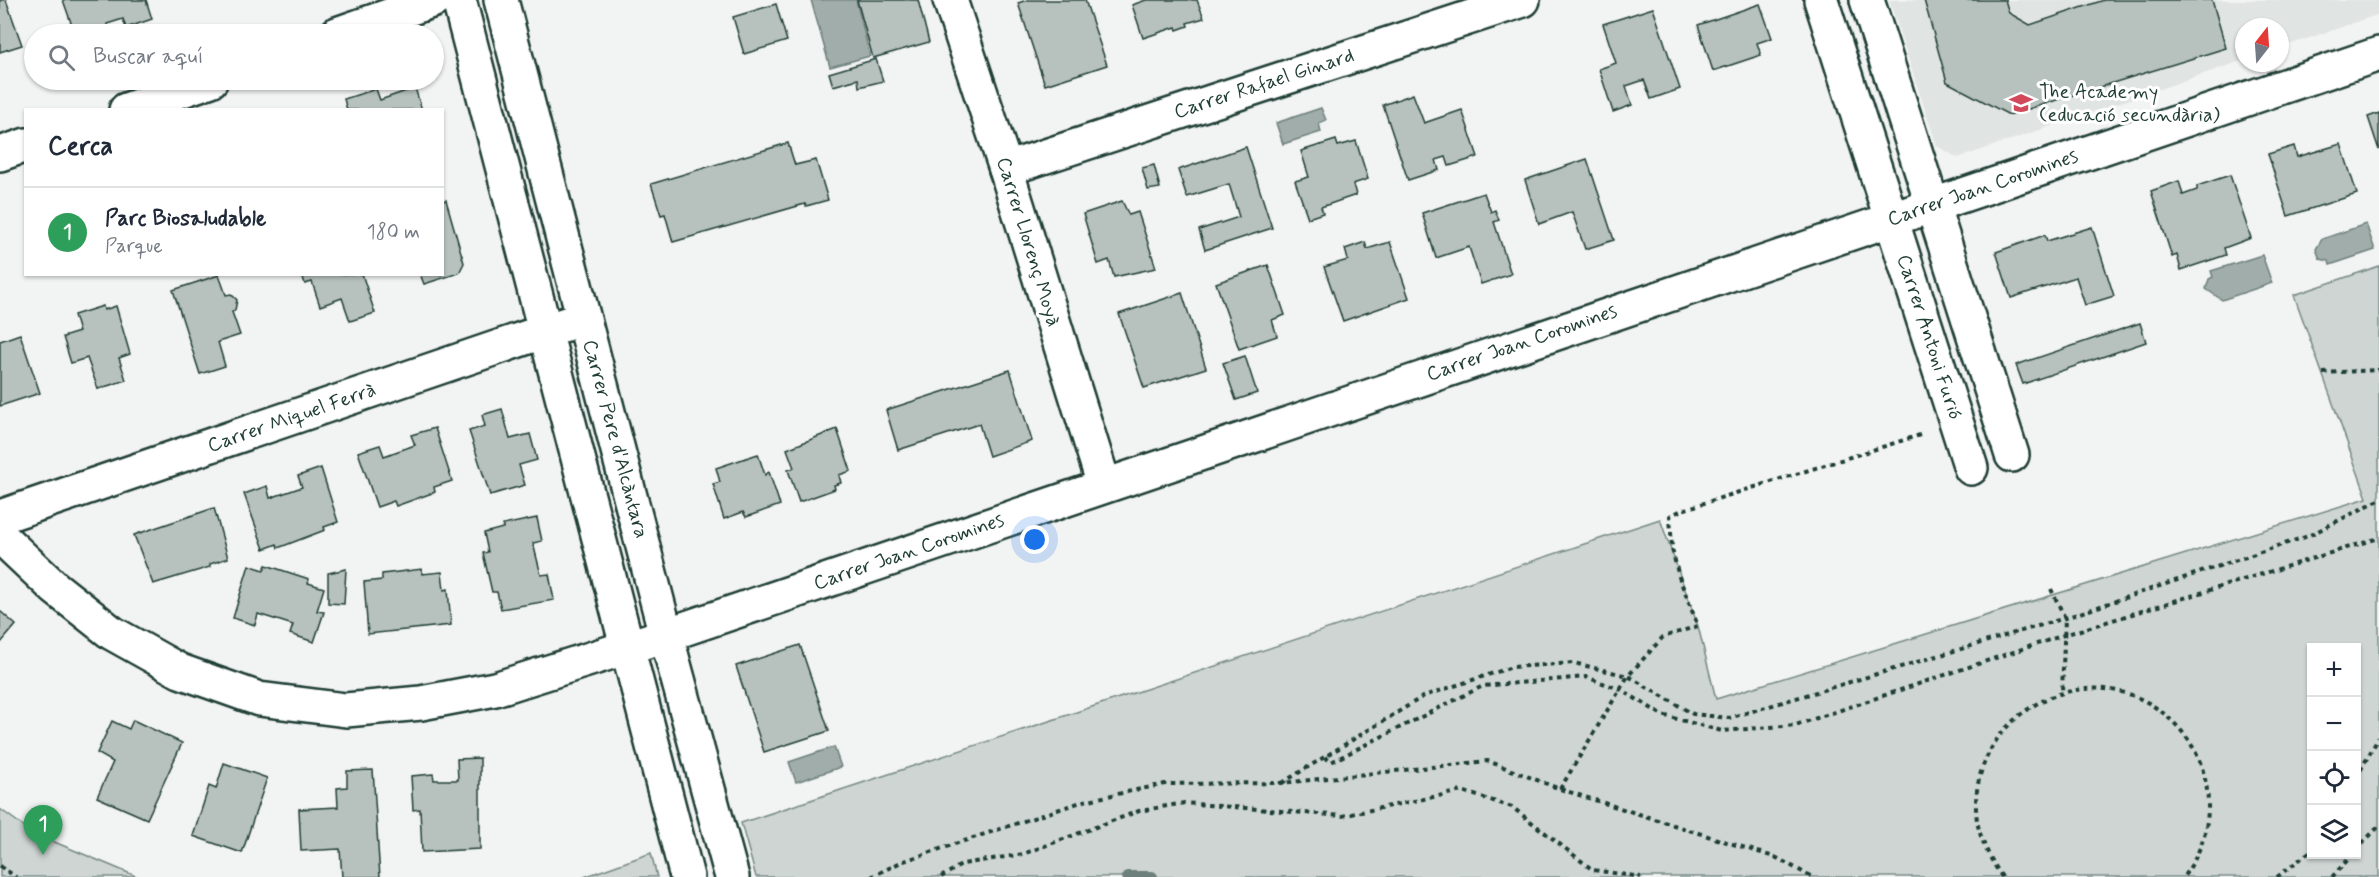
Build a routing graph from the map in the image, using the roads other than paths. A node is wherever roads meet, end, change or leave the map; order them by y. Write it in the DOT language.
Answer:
graph roads {
  1 [pos="434,0"];
  2 [pos="459,0"];
  3 [pos="501,0"];
  4 [pos="950,0"];
  5 [pos="1523,0"];
  6 [pos="1821,0"];
  7 [pos="1867,0"];
  8 [pos="366,24"];
  9 [pos="2379,54"];
  10 [pos="183,90"];
  11 [pos="132,108"];
  12 [pos="24,146"];
  13 [pos="0,154"];
  14 [pos="1006,169"];
  15 [pos="1932,205"];
  16 [pos="1891,218"];
  17 [pos="583,318"];
  18 [pos="546,331"];
  19 [pos="2012,455"];
  20 [pos="1971,468"];
  21 [pos="1104,485"];
  22 [pos="0,517"];
  23 [pos="0,536"];
  24 [pos="666,635"];
  25 [pos="627,647"];
  26 [pos="687,877"];
  27 [pos="732,877"];
  1 -- 8 [label="street"];
  2 -- 18 [label="street"];
  3 -- 17 [label="street, Carrer Pere d'Alcàntara"];
  4 -- 14 [label="street, Carrer Llorenç Moyà"];
  5 -- 14 [label="street, Carrer Rafael Ginard"];
  6 -- 16 [label="street, Carrer Antoni Furió"];
  7 -- 15 [label="street"];
  9 -- 15 [label="street, Carrer Joan Coromines"];
  10 -- 11 [label="street"];
  12 -- 13 [label="street"];
  14 -- 21 [label="street, Carrer Llorenç Moyà"];
  15 -- 16 [label="street, Carrer Joan Coromines"];
  15 -- 19 [label="street"];
  16 -- 20 [label="street, Carrer Antoni Furió"];
  16 -- 21 [label="street, Carrer Joan Coromines"];
  17 -- 18 [label="street, Carrer Miquel Ferrà"];
  17 -- 24 [label="street, Carrer Pere d'Alcàntara"];
  18 -- 22 [label="street, Carrer Miquel Ferrà"];
  18 -- 25 [label="street"];
  21 -- 24 [label="street, Carrer Joan Coromines"];
  23 -- 25 [label="street, Carrer Joan Coromines"];
  24 -- 25 [label="street, Carrer Joan Coromines"];
  24 -- 27 [label="street, Carrer Pere d'Alcàntara"];
  25 -- 26 [label="street"];
}
